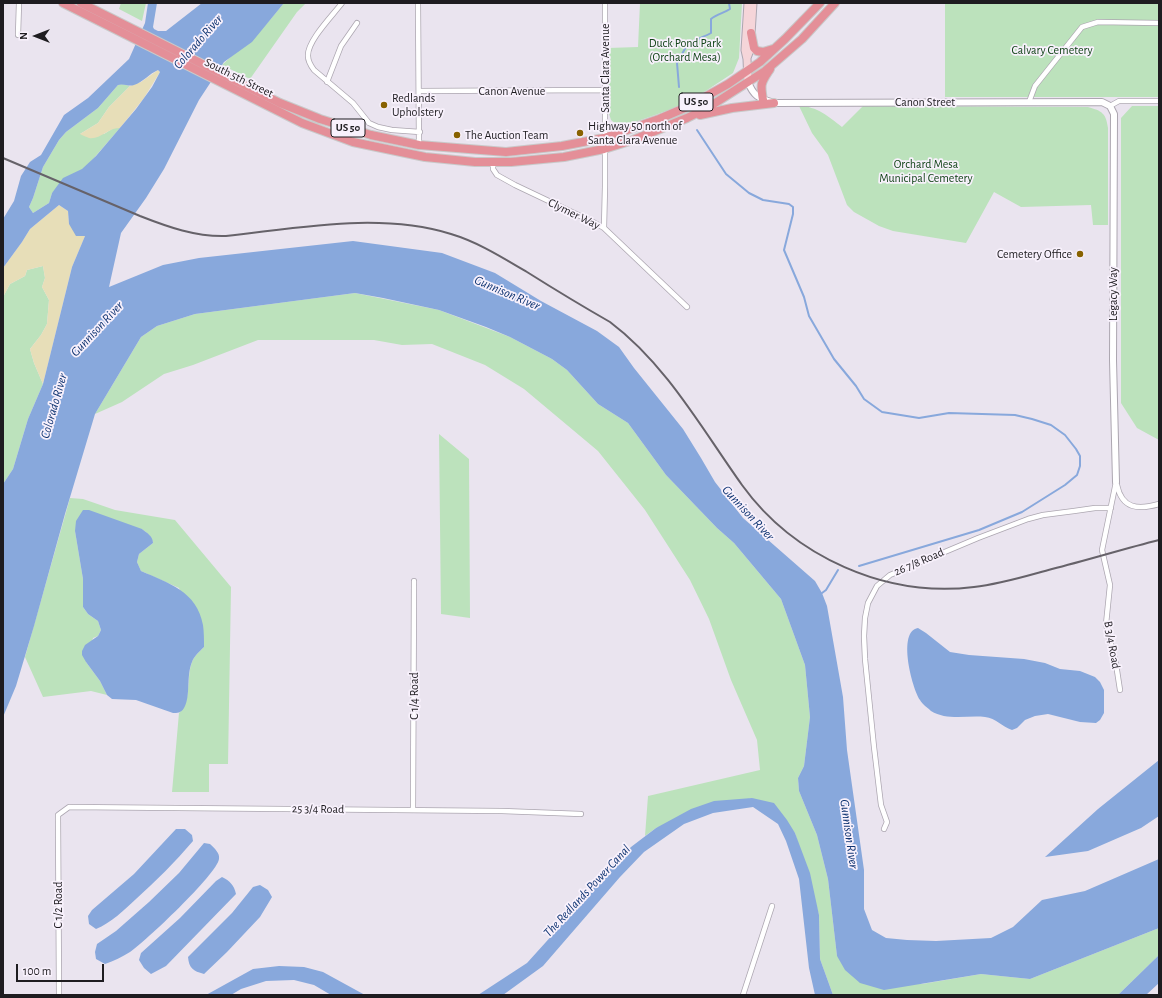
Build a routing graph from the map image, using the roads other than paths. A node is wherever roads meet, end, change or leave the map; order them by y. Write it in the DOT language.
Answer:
graph roads {
  1 [pos="19,3"];
  2 [pos="63,3"];
  3 [pos="81,3"];
  4 [pos="342,3"];
  5 [pos="418,3"];
  6 [pos="604,3"];
  7 [pos="748,3"];
  8 [pos="753,3"];
  9 [pos="820,3"];
  10 [pos="834,4"];
  11 [pos="357,23"];
  12 [pos="1159,23"];
  13 [pos="751,32"];
  14 [pos="18,35"];
  15 [pos="775,48"];
  16 [pos="747,59"];
  17 [pos="776,62"];
  18 [pos="747,70"];
  19 [pos="327,82"];
  20 [pos="748,82"];
  21 [pos="242,89"];
  22 [pos="605,90"];
  23 [pos="419,91"];
  24 [pos="763,100"];
  25 [pos="1159,101"];
  26 [pos="1029,102"];
  27 [pos="774,103"];
  28 [pos="278,106"];
  29 [pos="1110,106"];
  30 [pos="687,118"];
  31 [pos="302,123"];
  32 [pos="420,132"];
  33 [pos="604,138"];
  34 [pos="419,145"];
  35 [pos="604,149"];
  36 [pos="506,152"];
  37 [pos="425,157"];
  38 [pos="493,162"];
  39 [pos="511,162"];
  40 [pos="604,228"];
  41 [pos="687,306"];
  42 [pos="1116,482"];
  43 [pos="1159,504"];
  44 [pos="1111,508"];
  45 [pos="414,581"];
  46 [pos="1120,690"];
  47 [pos="413,810"];
  48 [pos="581,814"];
  49 [pos="58,815"];
  50 [pos="884,829"];
  51 [pos="772,906"];
  52 [pos="59,995"];
  53 [pos="743,995"];
  1 -- 14 [label="street"];
  2 -- 21 [label="highway, South 5th Street / US 50"];
  3 -- 21 [label="highway, South 5th Street / US 50"];
  4 -- 19 [label="street"];
  5 -- 23 [label="street"];
  6 -- 22 [label="street, Santa Clara Avenue"];
  7 -- 16 [label="main road"];
  8 -- 13 [label="main road"];
  9 -- 15 [label="highway, US 50"];
  10 -- 17 [label="highway, US 50"];
  11 -- 19 [label="street"];
  12 -- 26 [label="street"];
  13 -- 15 [label="highway"];
  13 -- 16 [label="main road"];
  15 -- 18 [label="highway, US 50"];
  16 -- 18 [label="main road"];
  17 -- 20 [label="highway, US 50"];
  17 -- 24 [label="highway"];
  18 -- 20 [label="main road"];
  18 -- 33 [label="highway, US 50"];
  19 -- 32 [label="street"];
  20 -- 24 [label="street"];
  20 -- 30 [label="highway, US 50"];
  21 -- 28 [label="highway, South 5th Street / US 50"];
  22 -- 23 [label="street, Canon Avenue"];
  22 -- 33 [label="street, Santa Clara Avenue"];
  23 -- 32 [label="street"];
  24 -- 27 [label="street, Canon Street"];
  25 -- 29 [label="street"];
  26 -- 27 [label="street, Canon Street"];
  26 -- 29 [label="street, Canon Street"];
  27 -- 30 [label="highway"];
  28 -- 31 [label="highway, US 50"];
  28 -- 34 [label="highway, US 50"];
  29 -- 42 [label="street, Legacy Way"];
  30 -- 35 [label="highway, US 50"];
  31 -- 34 [label="highway"];
  31 -- 37 [label="highway, US 50"];
  32 -- 34 [label="street"];
  33 -- 35 [label="street, Santa Clara Avenue"];
  33 -- 36 [label="highway, US 50"];
  33 -- 39 [label="highway"];
  34 -- 36 [label="highway, US 50"];
  35 -- 39 [label="highway, US 50"];
  35 -- 40 [label="street, Santa Clara Avenue"];
  36 -- 37 [label="highway"];
  37 -- 38 [label="highway, US 50"];
  38 -- 39 [label="highway, US 50"];
  38 -- 40 [label="street, Clymer Way"];
  40 -- 41 [label="street, Clymer Way"];
  42 -- 43 [label="street"];
  42 -- 44 [label="street, B 3/4 Road"];
  44 -- 46 [label="street, B 3/4 Road"];
  44 -- 50 [label="street, 26 7/8 Road"];
  45 -- 47 [label="street, C 1/4 Road"];
  47 -- 48 [label="street, 25 3/4 Road"];
  47 -- 49 [label="street, 25 3/4 Road"];
  49 -- 52 [label="street, C 1/2 Road"];
  51 -- 53 [label="street"];
}
